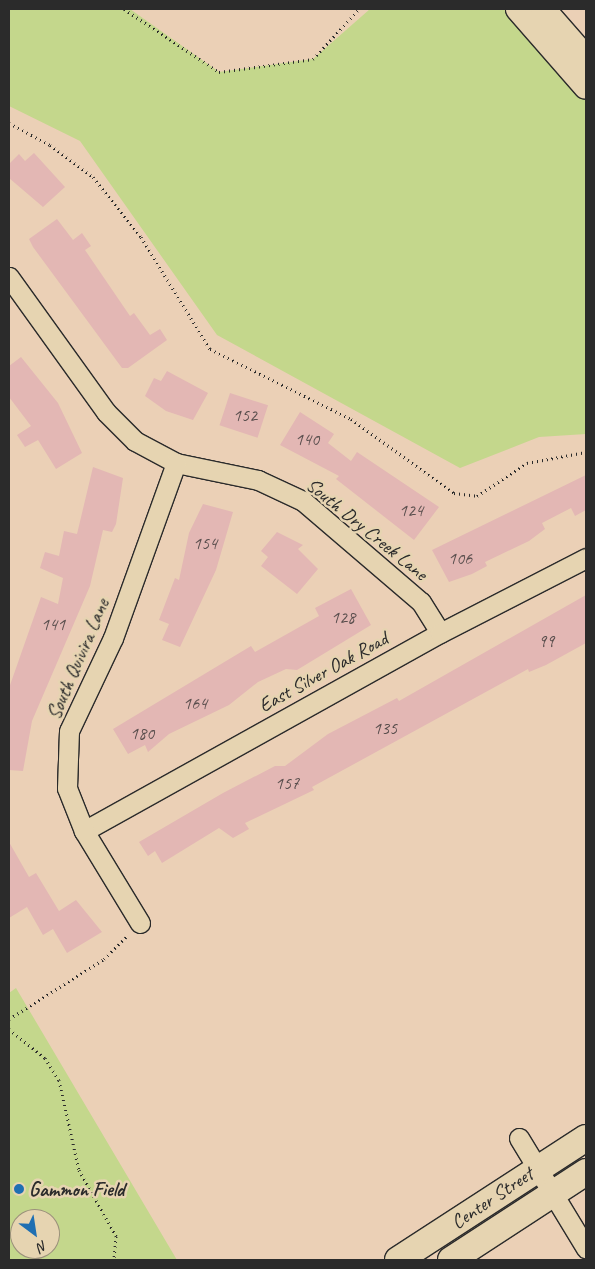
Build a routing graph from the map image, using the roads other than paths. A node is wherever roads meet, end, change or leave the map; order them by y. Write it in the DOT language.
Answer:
graph roads {
  1 [pos="518,9"];
  2 [pos="543,9"];
  3 [pos="584,72"];
  4 [pos="9,277"];
  5 [pos="176,462"];
  6 [pos="586,558"];
  7 [pos="440,633"];
  8 [pos="84,831"];
  9 [pos="140,923"];
  10 [pos="519,1138"];
  11 [pos="586,1138"];
  12 [pos="537,1168"];
  13 [pos="586,1172"];
  14 [pos="552,1193"];
  15 [pos="586,1248"];
  16 [pos="398,1260"];
  17 [pos="452,1260"];
  1 -- 3 [label="street"];
  2 -- 3 [label="street"];
  4 -- 5 [label="street, South Dry Creek Lane"];
  5 -- 7 [label="street, South Dry Creek Lane"];
  5 -- 8 [label="street, South Quivira Lane"];
  6 -- 7 [label="street, East Silver Oak Road"];
  7 -- 8 [label="street, East Silver Oak Road"];
  8 -- 9 [label="street, South Quivira Lane"];
  10 -- 12 [label="street"];
  11 -- 12 [label="main road, Center Street"];
  12 -- 14 [label="street"];
  12 -- 16 [label="main road, Center Street"];
  13 -- 14 [label="main road, Center Street"];
  14 -- 15 [label="street"];
  14 -- 17 [label="main road, Center Street"];
}
